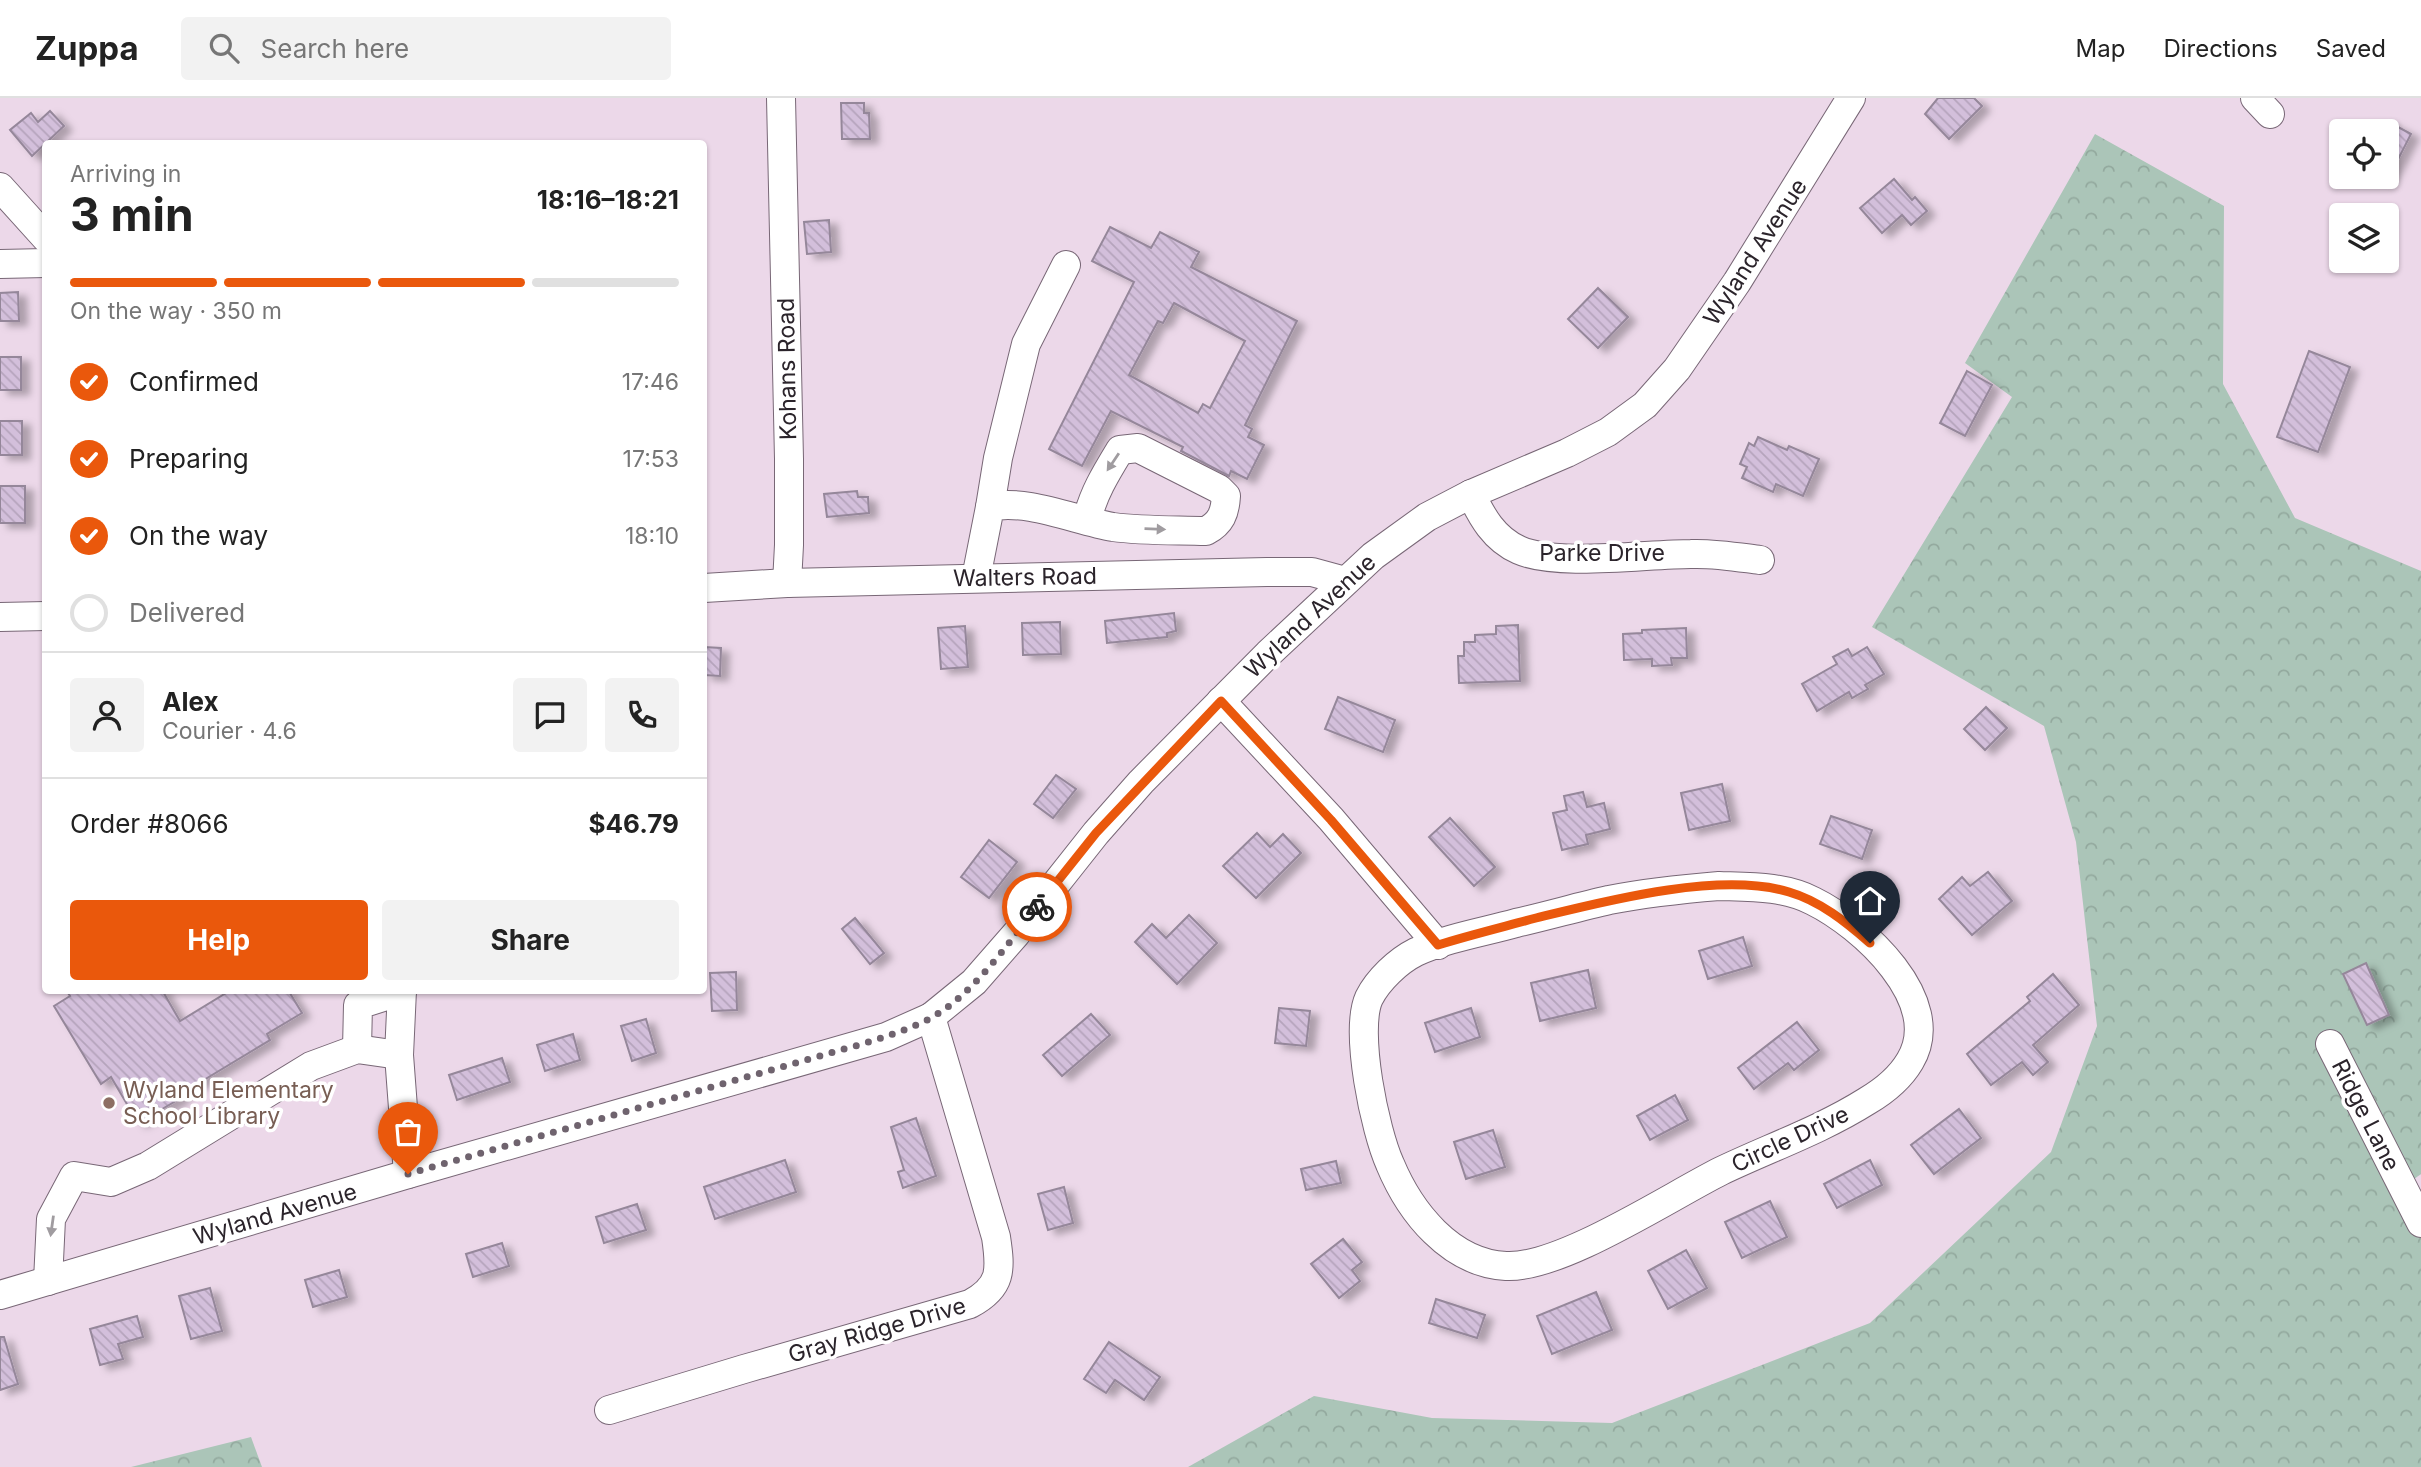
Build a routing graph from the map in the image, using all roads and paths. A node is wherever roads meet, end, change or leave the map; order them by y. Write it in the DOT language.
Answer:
graph roads {
  1 [pos="781,98"];
  2 [pos="1851,98"];
  3 [pos="0,187"];
  4 [pos="42,234"];
  5 [pos="42,263"];
  6 [pos="0,264"];
  7 [pos="1066,265"];
  8 [pos="1471,494"];
  9 [pos="990,507"];
  10 [pos="1087,520"];
  11 [pos="1760,560"];
  12 [pos="976,579"];
  13 [pos="1345,581"];
  14 [pos="787,583"];
  15 [pos="707,588"];
  16 [pos="42,616"];
  17 [pos="0,617"];
  18 [pos="1221,701"];
  19 [pos="1438,945"];
  20 [pos="393,994"];
  21 [pos="402,994"];
  22 [pos="931,1017"];
  23 [pos="2330,1044"];
  24 [pos="358,1049"];
  25 [pos="399,1055"];
  26 [pos="408,1174"];
  27 [pos="2421,1223"];
  28 [pos="48,1281"];
  29 [pos="0,1295"];
  30 [pos="610,1410"];
  1 -- 14 [label="street, Kohans Road"];
  2 -- 8 [label="street, Wyland Avenue"];
  3 -- 4 [label="street"];
  5 -- 6 [label="street"];
  7 -- 9 [label="street"];
  8 -- 11 [label="street, Parke Drive"];
  8 -- 13 [label="street, Wyland Avenue"];
  9 -- 10 [label="street"];
  9 -- 12 [label="street"];
  10 -- 10 [label="street, one-way"];
  12 -- 13 [label="street, Walters Road"];
  12 -- 14 [label="street, Walters Road"];
  13 -- 18 [label="street, Wyland Avenue"];
  14 -- 15 [label="street, Walters Road"];
  16 -- 17 [label="street"];
  18 -- 19 [label="street"];
  18 -- 22 [label="street, Wyland Avenue"];
  19 -- 19 [label="street, Circle Drive"];
  20 -- 24 [label="street"];
  21 -- 25 [label="street"];
  22 -- 26 [label="street, Wyland Avenue"];
  22 -- 30 [label="street, Gray Ridge Drive"];
  23 -- 27 [label="street, Ridge Lane"];
  24 -- 25 [label="street"];
  24 -- 28 [label="street, one-way"];
  25 -- 26 [label="street"];
  26 -- 28 [label="street, Wyland Avenue"];
  28 -- 29 [label="street, Wyland Avenue"];
}
